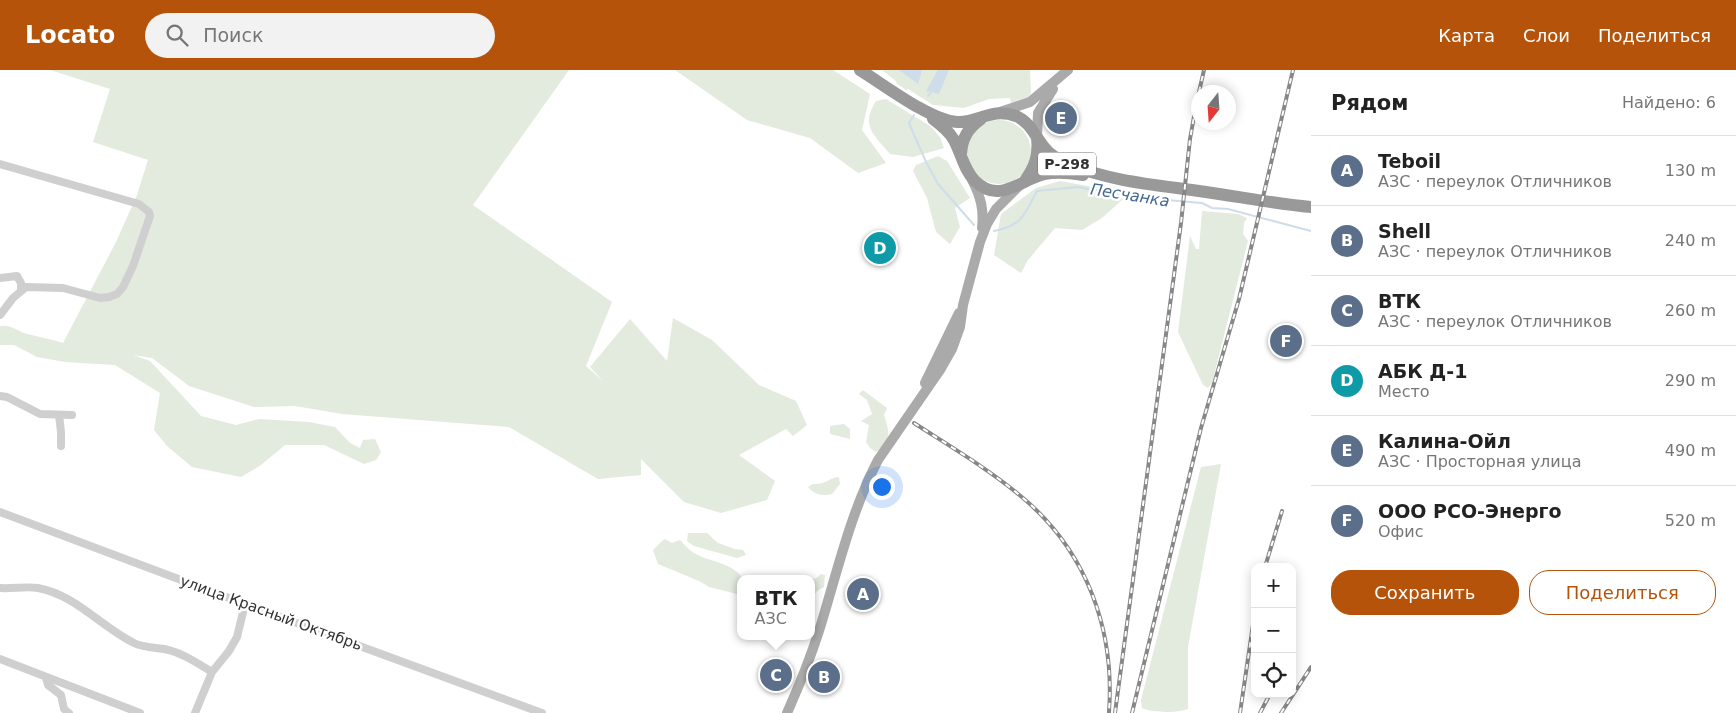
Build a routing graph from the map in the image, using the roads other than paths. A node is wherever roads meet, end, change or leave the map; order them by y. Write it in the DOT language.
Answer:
graph roads {
  1 [pos="860,70"];
  2 [pos="1064,74"];
  3 [pos="926,111"];
  4 [pos="992,114"];
  5 [pos="1037,138"];
  6 [pos="961,156"];
  7 [pos="0,164"];
  8 [pos="968,174"];
  9 [pos="1104,176"];
  10 [pos="1022,184"];
  11 [pos="1311,207"];
  12 [pos="980,242"];
  13 [pos="0,278"];
  14 [pos="21,291"];
  15 [pos="0,314"];
  16 [pos="0,396"];
  17 [pos="59,415"];
  18 [pos="72,415"];
  19 [pos="61,446"];
  20 [pos="0,512"];
  21 [pos="0,588"];
  22 [pos="245,604"];
  23 [pos="815,637"];
  24 [pos="814,640"];
  25 [pos="0,659"];
  26 [pos="212,672"];
  27 [pos="46,678"];
  28 [pos="69,713"];
  29 [pos="140,713"];
  30 [pos="195,713"];
  31 [pos="542,713"];
  32 [pos="787,713"];
  1 -- 3 [label="highway"];
  2 -- 4 [label="main road"];
  2 -- 5 [label="main road"];
  3 -- 4 [label="highway"];
  3 -- 6 [label="highway"];
  4 -- 5 [label="highway, Р-298"];
  4 -- 6 [label="highway"];
  5 -- 9 [label="highway, Р-298"];
  5 -- 10 [label="highway, Р-298"];
  6 -- 8 [label="highway"];
  7 -- 14 [label="street"];
  8 -- 10 [label="highway, Р-298"];
  8 -- 12 [label="main road"];
  9 -- 10 [label="highway, Р-298"];
  9 -- 11 [label="highway, Р-298"];
  10 -- 12 [label="main road"];
  12 -- 23 [label="main road"];
  13 -- 14 [label="street"];
  14 -- 15 [label="street"];
  16 -- 17 [label="street"];
  17 -- 18 [label="street"];
  17 -- 19 [label="street"];
  20 -- 22 [label="street, улица Красный Октябрь"];
  21 -- 26 [label="street"];
  22 -- 26 [label="street"];
  22 -- 31 [label="street, улица Красный Октябрь"];
  24 -- 32 [label="main road"];
  25 -- 27 [label="street"];
  26 -- 30 [label="street"];
  27 -- 28 [label="street"];
  27 -- 29 [label="street"];
}
